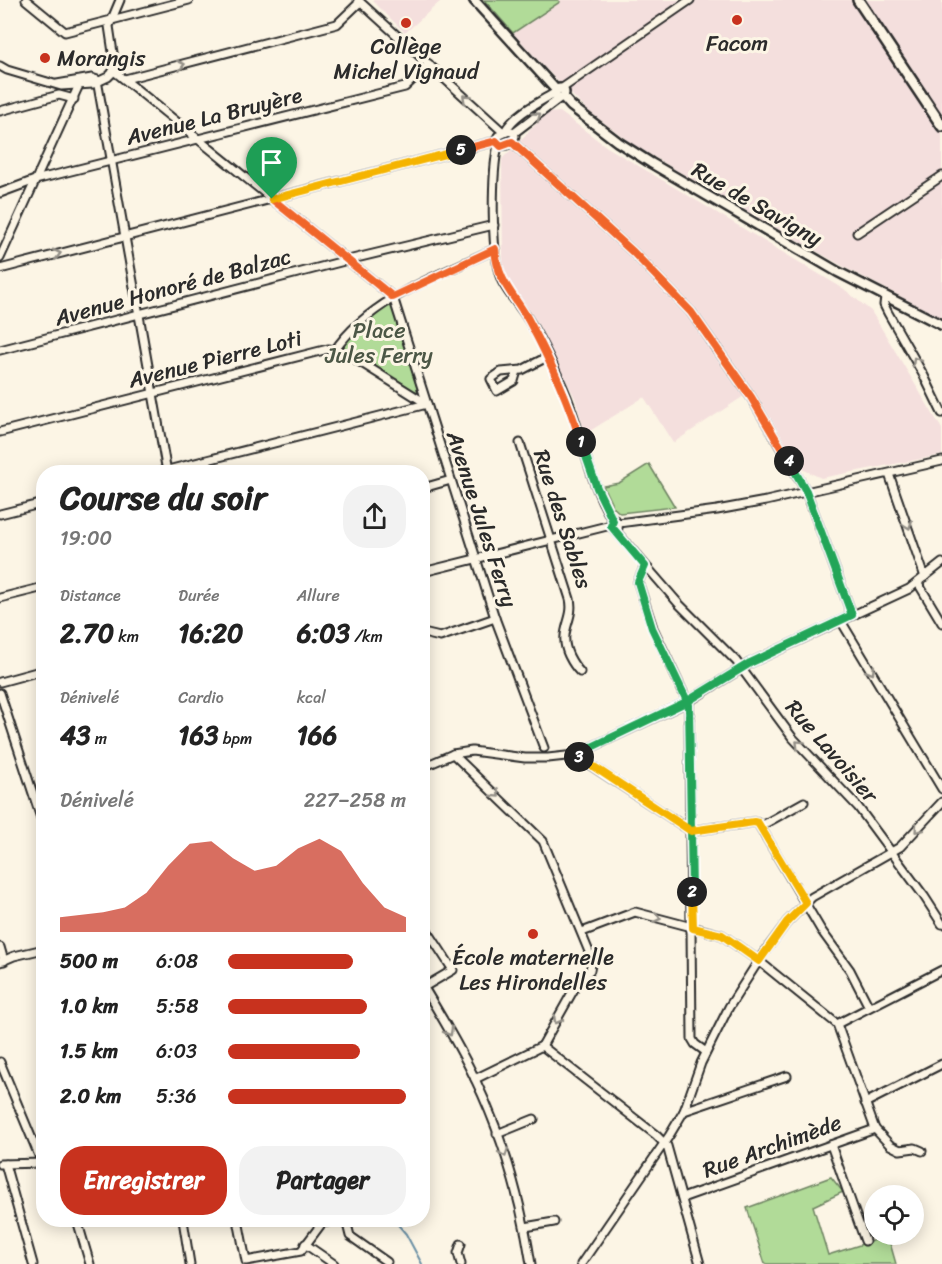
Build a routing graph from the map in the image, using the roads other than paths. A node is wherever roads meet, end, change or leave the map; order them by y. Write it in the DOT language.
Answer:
graph roads {
  1 [pos="26,0"];
  2 [pos="120,0"];
  3 [pos="189,0"];
  4 [pos="474,0"];
  5 [pos="690,0"];
  6 [pos="858,0"];
  7 [pos="359,1"];
  8 [pos="110,21"];
  9 [pos="429,64"];
  10 [pos="0,66"];
  11 [pos="114,71"];
  12 [pos="125,79"];
  13 [pos="97,80"];
  14 [pos="80,82"];
  15 [pos="559,93"];
  16 [pos="74,99"];
  17 [pos="0,111"];
  18 [pos="942,126"];
  19 [pos="504,132"];
  20 [pos="514,133"];
  21 [pos="198,138"];
  22 [pos="512,142"];
  23 [pos="497,143"];
  24 [pos="112,161"];
  25 [pos="942,176"];
  26 [pos="35,180"];
  27 [pos="0,193"];
  28 [pos="272,199"];
  29 [pos="495,225"];
  30 [pos="857,233"];
  31 [pos="125,237"];
  32 [pos="495,249"];
  33 [pos="0,258"];
  34 [pos="348,260"];
  35 [pos="0,269"];
  36 [pos="393,297"];
  37 [pos="885,297"];
  38 [pos="139,315"];
  39 [pos="942,326"];
  40 [pos="0,350"];
  41 [pos="335,350"];
  42 [pos="547,357"];
  43 [pos="517,371"];
  44 [pos="153,393"];
  45 [pos="427,404"];
  46 [pos="942,413"];
  47 [pos="0,432"];
  48 [pos="520,443"];
  49 [pos="942,461"];
  50 [pos="163,465"];
  51 [pos="191,465"];
  52 [pos="889,474"];
  53 [pos="452,480"];
  54 [pos="430,486"];
  55 [pos="806,491"];
  56 [pos="36,505"];
  57 [pos="0,514"];
  58 [pos="614,524"];
  59 [pos="550,540"];
  60 [pos="476,559"];
  61 [pos="942,563"];
  62 [pos="645,566"];
  63 [pos="430,570"];
  64 [pos="925,577"];
  65 [pos="918,583"];
  66 [pos="36,589"];
  67 [pos="0,598"];
  68 [pos="852,615"];
  69 [pos="495,618"];
  70 [pos="841,621"];
  71 [pos="942,623"];
  72 [pos="430,635"];
  73 [pos="742,668"];
  74 [pos="36,672"];
  75 [pos="580,672"];
  76 [pos="0,682"];
  77 [pos="0,693"];
  78 [pos="688,701"];
  79 [pos="544,748"];
  80 [pos="453,754"];
  81 [pos="575,755"];
  82 [pos="430,764"];
  83 [pos="942,789"];
  84 [pos="804,802"];
  85 [pos="942,802"];
  86 [pos="36,803"];
  87 [pos="761,826"];
  88 [pos="691,831"];
  89 [pos="891,852"];
  90 [pos="806,903"];
  91 [pos="942,924"];
  92 [pos="693,928"];
  93 [pos="582,932"];
  94 [pos="430,935"];
  95 [pos="0,947"];
  96 [pos="36,951"];
  97 [pos="2,961"];
  98 [pos="759,961"];
  99 [pos="942,970"];
  100 [pos="430,982"];
  101 [pos="430,999"];
  102 [pos="869,1007"];
  103 [pos="837,1024"];
  104 [pos="542,1046"];
  105 [pos="706,1052"];
  106 [pos="0,1062"];
  107 [pos="942,1064"];
  108 [pos="787,1077"];
  109 [pos="475,1079"];
  110 [pos="865,1103"];
  111 [pos="684,1111"];
  112 [pos="534,1119"];
  113 [pos="875,1129"];
  114 [pos="497,1134"];
  115 [pos="664,1144"];
  116 [pos="831,1145"];
  117 [pos="36,1147"];
  118 [pos="922,1151"];
  119 [pos="36,1163"];
  120 [pos="3,1164"];
  121 [pos="682,1198"];
  122 [pos="554,1222"];
  123 [pos="79,1227"];
  124 [pos="184,1227"];
  125 [pos="239,1227"];
  126 [pos="319,1227"];
  127 [pos="348,1227"];
  128 [pos="525,1227"];
  129 [pos="864,1238"];
  130 [pos="305,1244"];
  131 [pos="460,1244"];
  132 [pos="387,1262"];
  133 [pos="33,1264"];
  134 [pos="90,1264"];
  135 [pos="190,1264"];
  136 [pos="334,1264"];
  137 [pos="461,1264"];
  138 [pos="531,1264"];
  139 [pos="581,1264"];
  140 [pos="700,1264"];
  1 -- 8 [label="street"];
  2 -- 8 [label="street"];
  3 -- 8 [label="street"];
  4 -- 15 [label="street, Rue de Savigny"];
  5 -- 15 [label="street"];
  6 -- 18 [label="main road"];
  7 -- 9 [label="street"];
  12 -- 7 [label="street, one-way"];
  8 -- 11 [label="street"];
  19 -- 9 [label="street, one-way"];
  9 -- 21 [label="street, Avenue La Bruyère"];
  10 -- 14 [label="street"];
  11 -- 12 [label="street"];
  11 -- 13 [label="street"];
  12 -- 21 [label="street"];
  13 -- 14 [label="street"];
  13 -- 24 [label="street"];
  14 -- 16 [label="street"];
  15 -- 19 [label="street"];
  20 -- 15 [label="street, one-way"];
  15 -- 37 [label="street, Rue de Savigny"];
  16 -- 17 [label="street"];
  16 -- 26 [label="street"];
  19 -- 20 [label="street"];
  19 -- 23 [label="street"];
  20 -- 22 [label="street"];
  21 -- 24 [label="street, Avenue La Bruyère"];
  21 -- 28 [label="street"];
  22 -- 23 [label="street"];
  22 -- 55 [label="street"];
  23 -- 28 [label="street"];
  23 -- 29 [label="street, Rue Lavoisier"];
  24 -- 26 [label="street, Avenue La Bruyère"];
  24 -- 31 [label="street"];
  25 -- 30 [label="street"];
  26 -- 27 [label="street, Avenue La Bruyère"];
  26 -- 33 [label="street"];
  28 -- 31 [label="street"];
  28 -- 34 [label="street"];
  29 -- 32 [label="street, Rue Lavoisier"];
  29 -- 34 [label="street, Avenue Honoré de Balzac"];
  35 -- 31 [label="street, one-way"];
  31 -- 38 [label="street"];
  32 -- 36 [label="street"];
  32 -- 42 [label="street, Rue Lavoisier"];
  34 -- 36 [label="street"];
  34 -- 38 [label="street, Avenue Honoré de Balzac"];
  36 -- 41 [label="street"];
  36 -- 45 [label="street, Avenue Jules Ferry"];
  37 -- 39 [label="street, Rue de Savigny"];
  46 -- 37 [label="street, one-way"];
  38 -- 40 [label="street, Avenue Honoré de Balzac"];
  38 -- 44 [label="street"];
  41 -- 44 [label="street, Avenue Pierre Loti"];
  41 -- 45 [label="street, Avenue Pierre Loti"];
  42 -- 43 [label="street"];
  42 -- 58 [label="street, Rue Lavoisier"];
  44 -- 47 [label="street, Avenue Pierre Loti"];
  44 -- 50 [label="street"];
  45 -- 51 [label="street"];
  45 -- 53 [label="street, Avenue Jules Ferry"];
  48 -- 59 [label="street, Rue des Sables"];
  49 -- 52 [label="street"];
  52 -- 55 [label="street"];
  52 -- 64 [label="street, one-way"];
  53 -- 54 [label="street"];
  53 -- 60 [label="street, Avenue Jules Ferry"];
  55 -- 58 [label="street"];
  55 -- 68 [label="street"];
  56 -- 57 [label="street"];
  58 -- 59 [label="street"];
  58 -- 62 [label="street, Rue Lavoisier"];
  59 -- 60 [label="street"];
  59 -- 75 [label="street, Rue des Sables"];
  60 -- 63 [label="street"];
  60 -- 69 [label="street, Avenue Jules Ferry"];
  61 -- 64 [label="street"];
  62 -- 73 [label="street, Rue Lavoisier"];
  62 -- 78 [label="street"];
  64 -- 65 [label="street"];
  65 -- 68 [label="street"];
  65 -- 71 [label="street"];
  66 -- 67 [label="street"];
  68 -- 70 [label="street"];
  69 -- 72 [label="street"];
  69 -- 79 [label="street, Avenue Jules Ferry"];
  70 -- 73 [label="street"];
  70 -- 83 [label="street, one-way"];
  73 -- 78 [label="street"];
  89 -- 73 [label="street, Rue Lavoisier, one-way"];
  74 -- 76 [label="street"];
  77 -- 86 [label="street"];
  78 -- 81 [label="street"];
  78 -- 88 [label="street"];
  80 -- 81 [label="street"];
  80 -- 82 [label="street"];
  80 -- 93 [label="street, one-way"];
  81 -- 88 [label="street"];
  84 -- 87 [label="street"];
  85 -- 89 [label="street, one-way"];
  87 -- 88 [label="street"];
  87 -- 90 [label="street"];
  88 -- 92 [label="street"];
  89 -- 90 [label="street"];
  89 -- 91 [label="street, Rue Lavoisier"];
  90 -- 98 [label="street"];
  90 -- 102 [label="street"];
  93 -- 92 [label="street, one-way"];
  92 -- 98 [label="street"];
  92 -- 105 [label="street"];
  93 -- 104 [label="street, one-way"];
  94 -- 100 [label="street"];
  95 -- 97 [label="street"];
  96 -- 97 [label="street"];
  98 -- 103 [label="street"];
  98 -- 105 [label="street"];
  99 -- 102 [label="street"];
  101 -- 109 [label="street, one-way"];
  102 -- 103 [label="street"];
  103 -- 110 [label="street"];
  104 -- 109 [label="street"];
  104 -- 115 [label="street"];
  105 -- 111 [label="street"];
  106 -- 117 [label="street"];
  107 -- 110 [label="street"];
  108 -- 111 [label="street"];
  109 -- 114 [label="street"];
  110 -- 113 [label="street"];
  111 -- 115 [label="street"];
  112 -- 114 [label="street"];
  113 -- 116 [label="street, Rue Archimède"];
  113 -- 118 [label="street"];
  114 -- 128 [label="street, one-way"];
  115 -- 121 [label="street"];
  115 -- 139 [label="street"];
  116 -- 121 [label="street, Rue Archimède"];
  116 -- 129 [label="street"];
  119 -- 120 [label="street"];
  120 -- 133 [label="street"];
  121 -- 140 [label="street"];
  122 -- 128 [label="street"];
  123 -- 134 [label="street"];
  124 -- 135 [label="street"];
  125 -- 130 [label="street"];
  126 -- 130 [label="street"];
  127 -- 132 [label="street"];
  128 -- 138 [label="street"];
  130 -- 136 [label="street"];
  131 -- 137 [label="street"];
}
